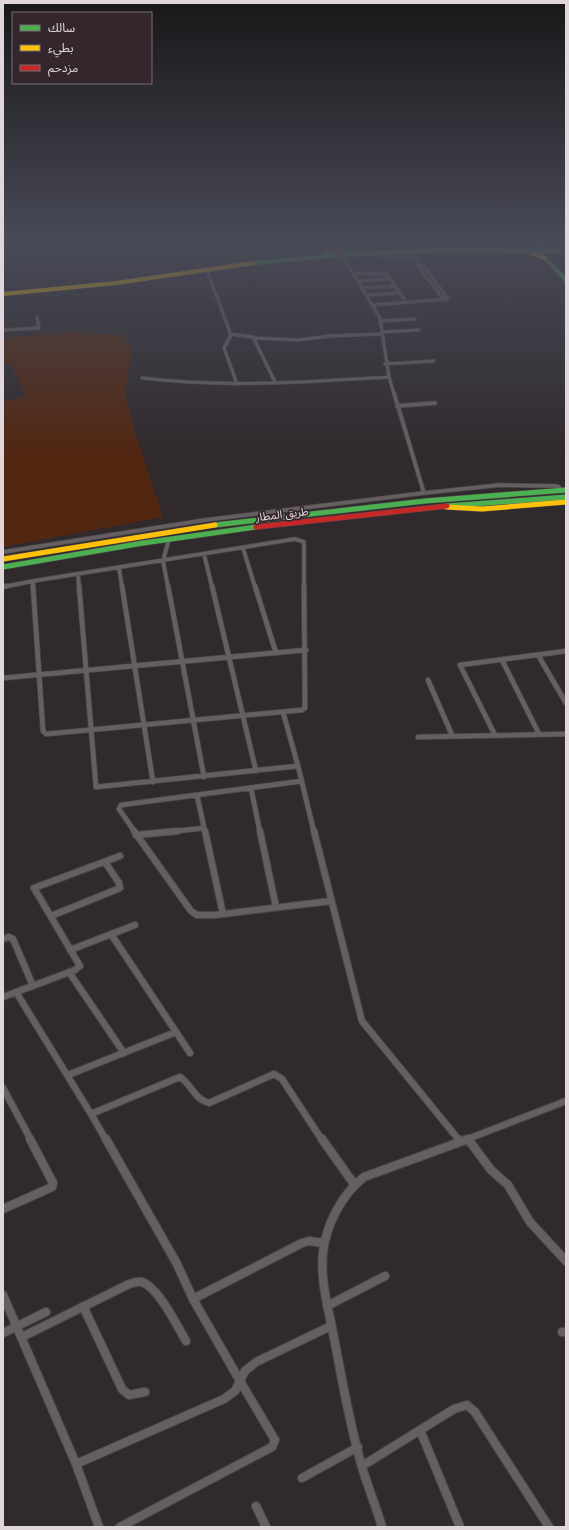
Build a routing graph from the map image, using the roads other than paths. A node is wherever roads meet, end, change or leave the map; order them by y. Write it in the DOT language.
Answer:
graph roads {
  1 [pos="222,311"];
  2 [pos="376,311"];
  3 [pos="37,317"];
  4 [pos="415,319"];
  5 [pos="381,322"];
  6 [pos="3,330"];
  7 [pos="419,330"];
  8 [pos="382,333"];
  9 [pos="230,334"];
  10 [pos="254,338"];
  11 [pos="434,361"];
  12 [pos="385,364"];
  13 [pos="389,377"];
  14 [pos="142,378"];
  15 [pos="275,382"];
  16 [pos="237,384"];
  17 [pos="436,403"];
  18 [pos="397,406"];
  19 [pos="563,491"];
  20 [pos="424,493"];
  21 [pos="566,498"];
  22 [pos="566,502"];
  23 [pos="446,507"];
  24 [pos="169,539"];
  25 [pos="243,548"];
  26 [pos="3,552"];
  27 [pos="204,554"];
  28 [pos="3,559"];
  29 [pos="163,561"];
  30 [pos="3,567"];
  31 [pos="119,568"];
  32 [pos="78,574"];
  33 [pos="33,581"];
  34 [pos="3,587"];
  35 [pos="306,650"];
  36 [pos="566,651"];
  37 [pos="276,653"];
  38 [pos="538,655"];
  39 [pos="228,657"];
  40 [pos="502,660"];
  41 [pos="182,662"];
  42 [pos="135,666"];
  43 [pos="86,670"];
  44 [pos="40,674"];
  45 [pos="3,678"];
  46 [pos="428,680"];
  47 [pos="566,704"];
  48 [pos="283,712"];
  49 [pos="242,716"];
  50 [pos="194,720"];
  51 [pos="144,725"];
  52 [pos="91,731"];
  53 [pos="539,734"];
  54 [pos="566,734"];
  55 [pos="452,735"];
  56 [pos="495,735"];
  57 [pos="418,737"];
  58 [pos="298,766"];
  59 [pos="256,771"];
  60 [pos="204,777"];
  61 [pos="302,781"];
  62 [pos="153,782"];
  63 [pos="251,788"];
  64 [pos="196,794"];
  65 [pos="204,828"];
  66 [pos="136,835"];
  67 [pos="120,856"];
  68 [pos="105,862"];
  69 [pos="332,901"];
  70 [pos="276,907"];
  71 [pos="223,914"];
  72 [pos="51,916"];
  73 [pos="135,925"];
  74 [pos="111,934"];
  75 [pos="3,938"];
  76 [pos="70,950"];
  77 [pos="69,972"];
  78 [pos="33,986"];
  79 [pos="16,992"];
  80 [pos="3,997"];
  81 [pos="176,1032"];
  82 [pos="124,1053"];
  83 [pos="190,1054"];
  84 [pos="68,1075"];
  85 [pos="3,1088"];
  86 [pos="566,1102"];
  87 [pos="91,1114"];
  88 [pos="468,1139"];
  89 [pos="460,1142"];
  90 [pos="354,1184"];
  91 [pos="3,1209"];
  92 [pos="324,1243"];
  93 [pos="566,1261"];
  94 [pos="385,1276"];
  95 [pos="3,1296"];
  96 [pos="193,1299"];
  97 [pos="83,1306"];
  98 [pos="327,1306"];
  99 [pos="46,1312"];
  100 [pos="18,1326"];
  101 [pos="331,1326"];
  102 [pos="3,1333"];
  103 [pos="22,1337"];
  104 [pos="186,1341"];
  105 [pos="240,1381"];
  106 [pos="145,1392"];
  107 [pos="420,1430"];
  108 [pos="358,1447"];
  109 [pos="76,1464"];
  110 [pos="362,1466"];
  111 [pos="302,1478"];
  112 [pos="256,1506"];
  113 [pos="99,1527"];
  114 [pos="120,1527"];
  115 [pos="266,1527"];
  116 [pos="382,1527"];
  117 [pos="460,1527"];
  118 [pos="549,1527"];
  1 -- 9 [label="street"];
  2 -- 5 [label="street"];
  3 -- 6 [label="street"];
  4 -- 5 [label="street"];
  5 -- 8 [label="street"];
  7 -- 8 [label="street"];
  8 -- 10 [label="street"];
  8 -- 12 [label="street"];
  9 -- 10 [label="street"];
  9 -- 16 [label="street"];
  10 -- 15 [label="street"];
  11 -- 12 [label="street"];
  12 -- 13 [label="street"];
  13 -- 15 [label="street"];
  13 -- 18 [label="street"];
  14 -- 16 [label="street"];
  15 -- 16 [label="street"];
  17 -- 18 [label="street"];
  18 -- 20 [label="street"];
  19 -- 20 [label="street"];
  19 -- 28 [label="main road, طريق المطار"];
  20 -- 26 [label="street"];
  21 -- 23 [label="main road, طريق المطار"];
  22 -- 23 [label="main road"];
  23 -- 24 [label="main road, طريق المطار"];
  24 -- 29 [label="street"];
  24 -- 30 [label="main road, طريق المطار"];
  25 -- 27 [label="street"];
  25 -- 35 [label="street"];
  25 -- 37 [label="street"];
  27 -- 29 [label="street"];
  27 -- 39 [label="street"];
  29 -- 31 [label="street"];
  29 -- 41 [label="street"];
  31 -- 32 [label="street"];
  31 -- 42 [label="street"];
  32 -- 33 [label="street"];
  32 -- 43 [label="street"];
  33 -- 34 [label="street"];
  33 -- 44 [label="street"];
  35 -- 37 [label="street"];
  35 -- 48 [label="street"];
  36 -- 38 [label="street"];
  37 -- 39 [label="street"];
  38 -- 40 [label="street"];
  38 -- 47 [label="street"];
  39 -- 41 [label="street"];
  39 -- 49 [label="street"];
  40 -- 53 [label="street"];
  40 -- 56 [label="street"];
  41 -- 42 [label="street"];
  41 -- 50 [label="street"];
  42 -- 43 [label="street"];
  42 -- 51 [label="street"];
  43 -- 44 [label="street"];
  43 -- 52 [label="street"];
  44 -- 45 [label="street"];
  44 -- 52 [label="street"];
  46 -- 55 [label="street"];
  48 -- 49 [label="street"];
  48 -- 58 [label="street"];
  49 -- 50 [label="street"];
  49 -- 59 [label="street"];
  50 -- 51 [label="street"];
  50 -- 60 [label="street"];
  51 -- 52 [label="street"];
  51 -- 62 [label="street"];
  52 -- 62 [label="street"];
  53 -- 54 [label="street"];
  53 -- 56 [label="street"];
  55 -- 56 [label="street"];
  55 -- 57 [label="street"];
  58 -- 59 [label="street"];
  58 -- 61 [label="street"];
  59 -- 60 [label="street"];
  60 -- 62 [label="street"];
  61 -- 63 [label="street"];
  61 -- 69 [label="street"];
  63 -- 64 [label="street"];
  63 -- 70 [label="street"];
  64 -- 65 [label="street"];
  64 -- 66 [label="street"];
  65 -- 66 [label="street"];
  65 -- 71 [label="street"];
  66 -- 71 [label="street"];
  67 -- 68 [label="street"];
  68 -- 72 [label="street"];
  68 -- 72 [label="street"];
  69 -- 70 [label="street"];
  69 -- 89 [label="street"];
  70 -- 71 [label="street"];
  72 -- 76 [label="street"];
  73 -- 74 [label="street"];
  74 -- 76 [label="street"];
  74 -- 81 [label="street"];
  75 -- 78 [label="street"];
  76 -- 77 [label="street"];
  77 -- 78 [label="street"];
  77 -- 82 [label="street"];
  78 -- 79 [label="street"];
  79 -- 80 [label="street"];
  79 -- 84 [label="street"];
  81 -- 82 [label="street"];
  81 -- 83 [label="street"];
  82 -- 84 [label="street"];
  84 -- 87 [label="street"];
  85 -- 91 [label="street"];
  86 -- 88 [label="street"];
  87 -- 90 [label="street"];
  87 -- 96 [label="street"];
  88 -- 89 [label="street"];
  88 -- 93 [label="street"];
  89 -- 90 [label="street"];
  90 -- 92 [label="street"];
  92 -- 96 [label="street"];
  92 -- 98 [label="street"];
  94 -- 98 [label="street"];
  95 -- 100 [label="street"];
  96 -- 105 [label="street"];
  97 -- 103 [label="street"];
  97 -- 104 [label="street"];
  97 -- 106 [label="street"];
  98 -- 101 [label="street"];
  99 -- 100 [label="street"];
  100 -- 102 [label="street"];
  100 -- 103 [label="street"];
  101 -- 105 [label="street"];
  101 -- 108 [label="street"];
  103 -- 109 [label="street"];
  105 -- 109 [label="street"];
  105 -- 114 [label="street"];
  107 -- 110 [label="street"];
  107 -- 117 [label="street"];
  107 -- 118 [label="street"];
  108 -- 110 [label="street"];
  108 -- 111 [label="street"];
  109 -- 113 [label="street"];
  110 -- 116 [label="street"];
  112 -- 115 [label="street"];
}
